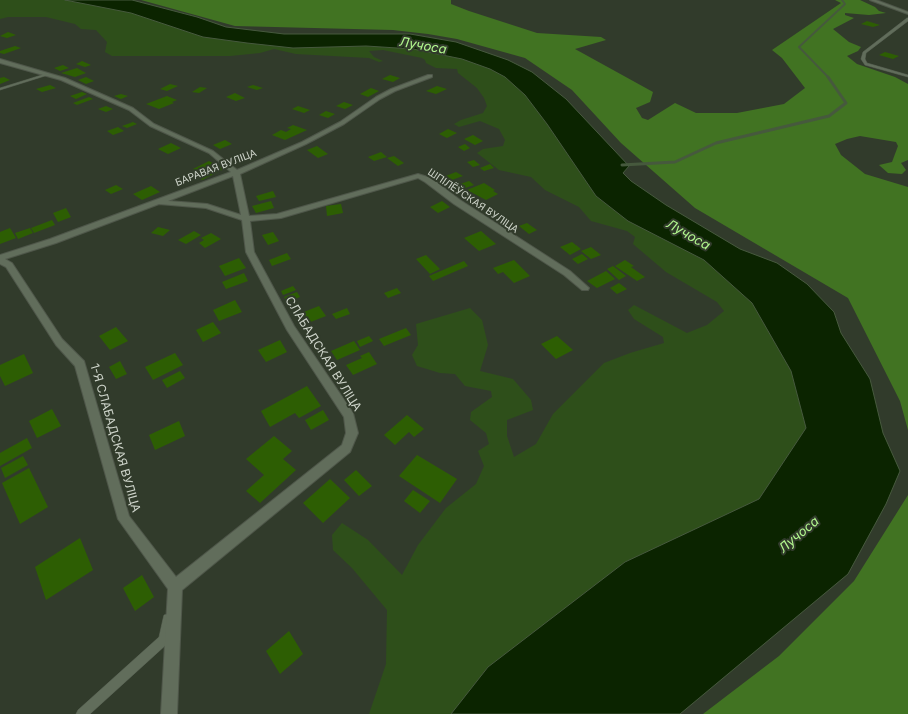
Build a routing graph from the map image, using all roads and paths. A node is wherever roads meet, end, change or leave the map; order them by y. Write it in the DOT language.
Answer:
graph roads {
  1 [pos="872,0"];
  2 [pos="908,13"];
  3 [pos="908,19"];
  4 [pos="0,61"];
  5 [pos="46,75"];
  6 [pos="430,76"];
  7 [pos="908,76"];
  8 [pos="0,89"];
  9 [pos="236,173"];
  10 [pos="157,202"];
  11 [pos="246,219"];
  12 [pos="0,259"];
  13 [pos="585,288"];
  14 [pos="175,587"];
  15 [pos="82,714"];
  16 [pos="169,714"];
  1 -- 2 [label="street"];
  3 -- 7 [label="lane"];
  4 -- 5 [label="street"];
  5 -- 8 [label="lane"];
  5 -- 9 [label="street"];
  6 -- 9 [label="street, БАРАВАЯ ВУЛІЦА"];
  9 -- 10 [label="street, БАРАВАЯ ВУЛІЦА"];
  9 -- 11 [label="street, СЛАБАДСКАЯ ВУЛІЦА"];
  10 -- 11 [label="street"];
  10 -- 12 [label="street, БАРАВАЯ ВУЛІЦА"];
  11 -- 13 [label="street, ШПІЛЁЎСКАЯ ВУЛІЦА"];
  11 -- 14 [label="street, СЛАБАДСКАЯ ВУЛІЦА"];
  12 -- 14 [label="street, 1-Я СЛАБАДСКАЯ ВУЛІЦА"];
  14 -- 15 [label="lane"];
  14 -- 16 [label="street"];
}
